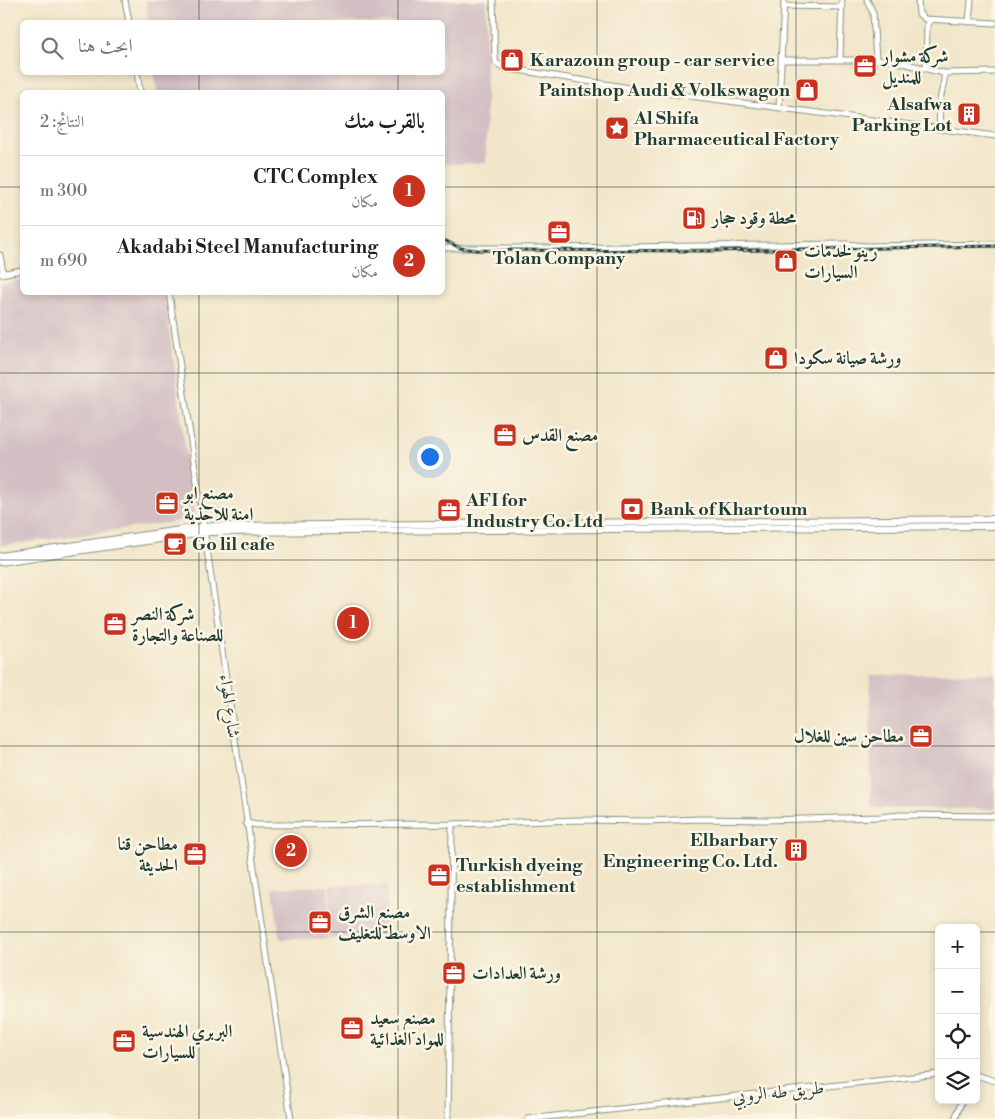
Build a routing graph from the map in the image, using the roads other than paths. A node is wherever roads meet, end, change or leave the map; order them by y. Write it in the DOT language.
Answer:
graph roads {
  1 [pos="125,0"];
  2 [pos="493,0"];
  3 [pos="842,0"];
  4 [pos="867,0"];
  5 [pos="918,0"];
  6 [pos="970,0"];
  7 [pos="784,3"];
  8 [pos="842,7"];
  9 [pos="129,20"];
  10 [pos="931,20"];
  11 [pos="969,22"];
  12 [pos="995,23"];
  13 [pos="840,59"];
  14 [pos="782,60"];
  15 [pos="876,60"];
  16 [pos="926,68"];
  17 [pos="995,72"];
  18 [pos="944,73"];
  19 [pos="137,75"];
  20 [pos="140,90"];
  21 [pos="779,108"];
  22 [pos="940,129"];
  23 [pos="995,136"];
  24 [pos="995,244"];
  25 [pos="445,248"];
  26 [pos="0,255"];
  27 [pos="20,270"];
  28 [pos="1,274"];
  29 [pos="168,295"];
  30 [pos="995,519"];
  31 [pos="995,526"];
  32 [pos="204,530"];
  33 [pos="0,556"];
  34 [pos="12,557"];
  35 [pos="0,562"];
  36 [pos="995,816"];
  37 [pos="246,823"];
  38 [pos="452,824"];
  39 [pos="935,1074"];
  40 [pos="980,1076"];
  41 [pos="995,1081"];
  42 [pos="961,1104"];
  43 [pos="291,1119"];
  44 [pos="448,1119"];
  45 [pos="528,1119"];
  46 [pos="955,1119"];
  1 -- 9 [label="street"];
  2 -- 21 [label="street"];
  3 -- 8 [label="street"];
  4 -- 15 [label="street"];
  5 -- 10 [label="street"];
  6 -- 11 [label="street"];
  7 -- 8 [label="street"];
  7 -- 14 [label="street"];
  8 -- 13 [label="street"];
  10 -- 11 [label="street"];
  10 -- 16 [label="street"];
  11 -- 12 [label="street"];
  13 -- 14 [label="street"];
  13 -- 15 [label="street"];
  14 -- 21 [label="street"];
  15 -- 16 [label="street"];
  16 -- 18 [label="street"];
  17 -- 18 [label="street"];
  18 -- 22 [label="street"];
  19 -- 20 [label="street"];
  21 -- 22 [label="street"];
  22 -- 23 [label="street"];
  24 -- 25 [label="street"];
  26 -- 28 [label="street"];
  27 -- 28 [label="street"];
  29 -- 32 [label="street, شارع الهواء"];
  30 -- 32 [label="main road"];
  31 -- 32 [label="main road"];
  32 -- 34 [label="main road"];
  32 -- 37 [label="street, شارع الهواء"];
  33 -- 34 [label="main road"];
  34 -- 35 [label="main road"];
  36 -- 38 [label="street"];
  37 -- 38 [label="street"];
  37 -- 43 [label="street, شارع الهواء"];
  38 -- 44 [label="street"];
  39 -- 45 [label="street, طريق طه الروبي"];
  40 -- 41 [label="street"];
  42 -- 46 [label="street"];
}
